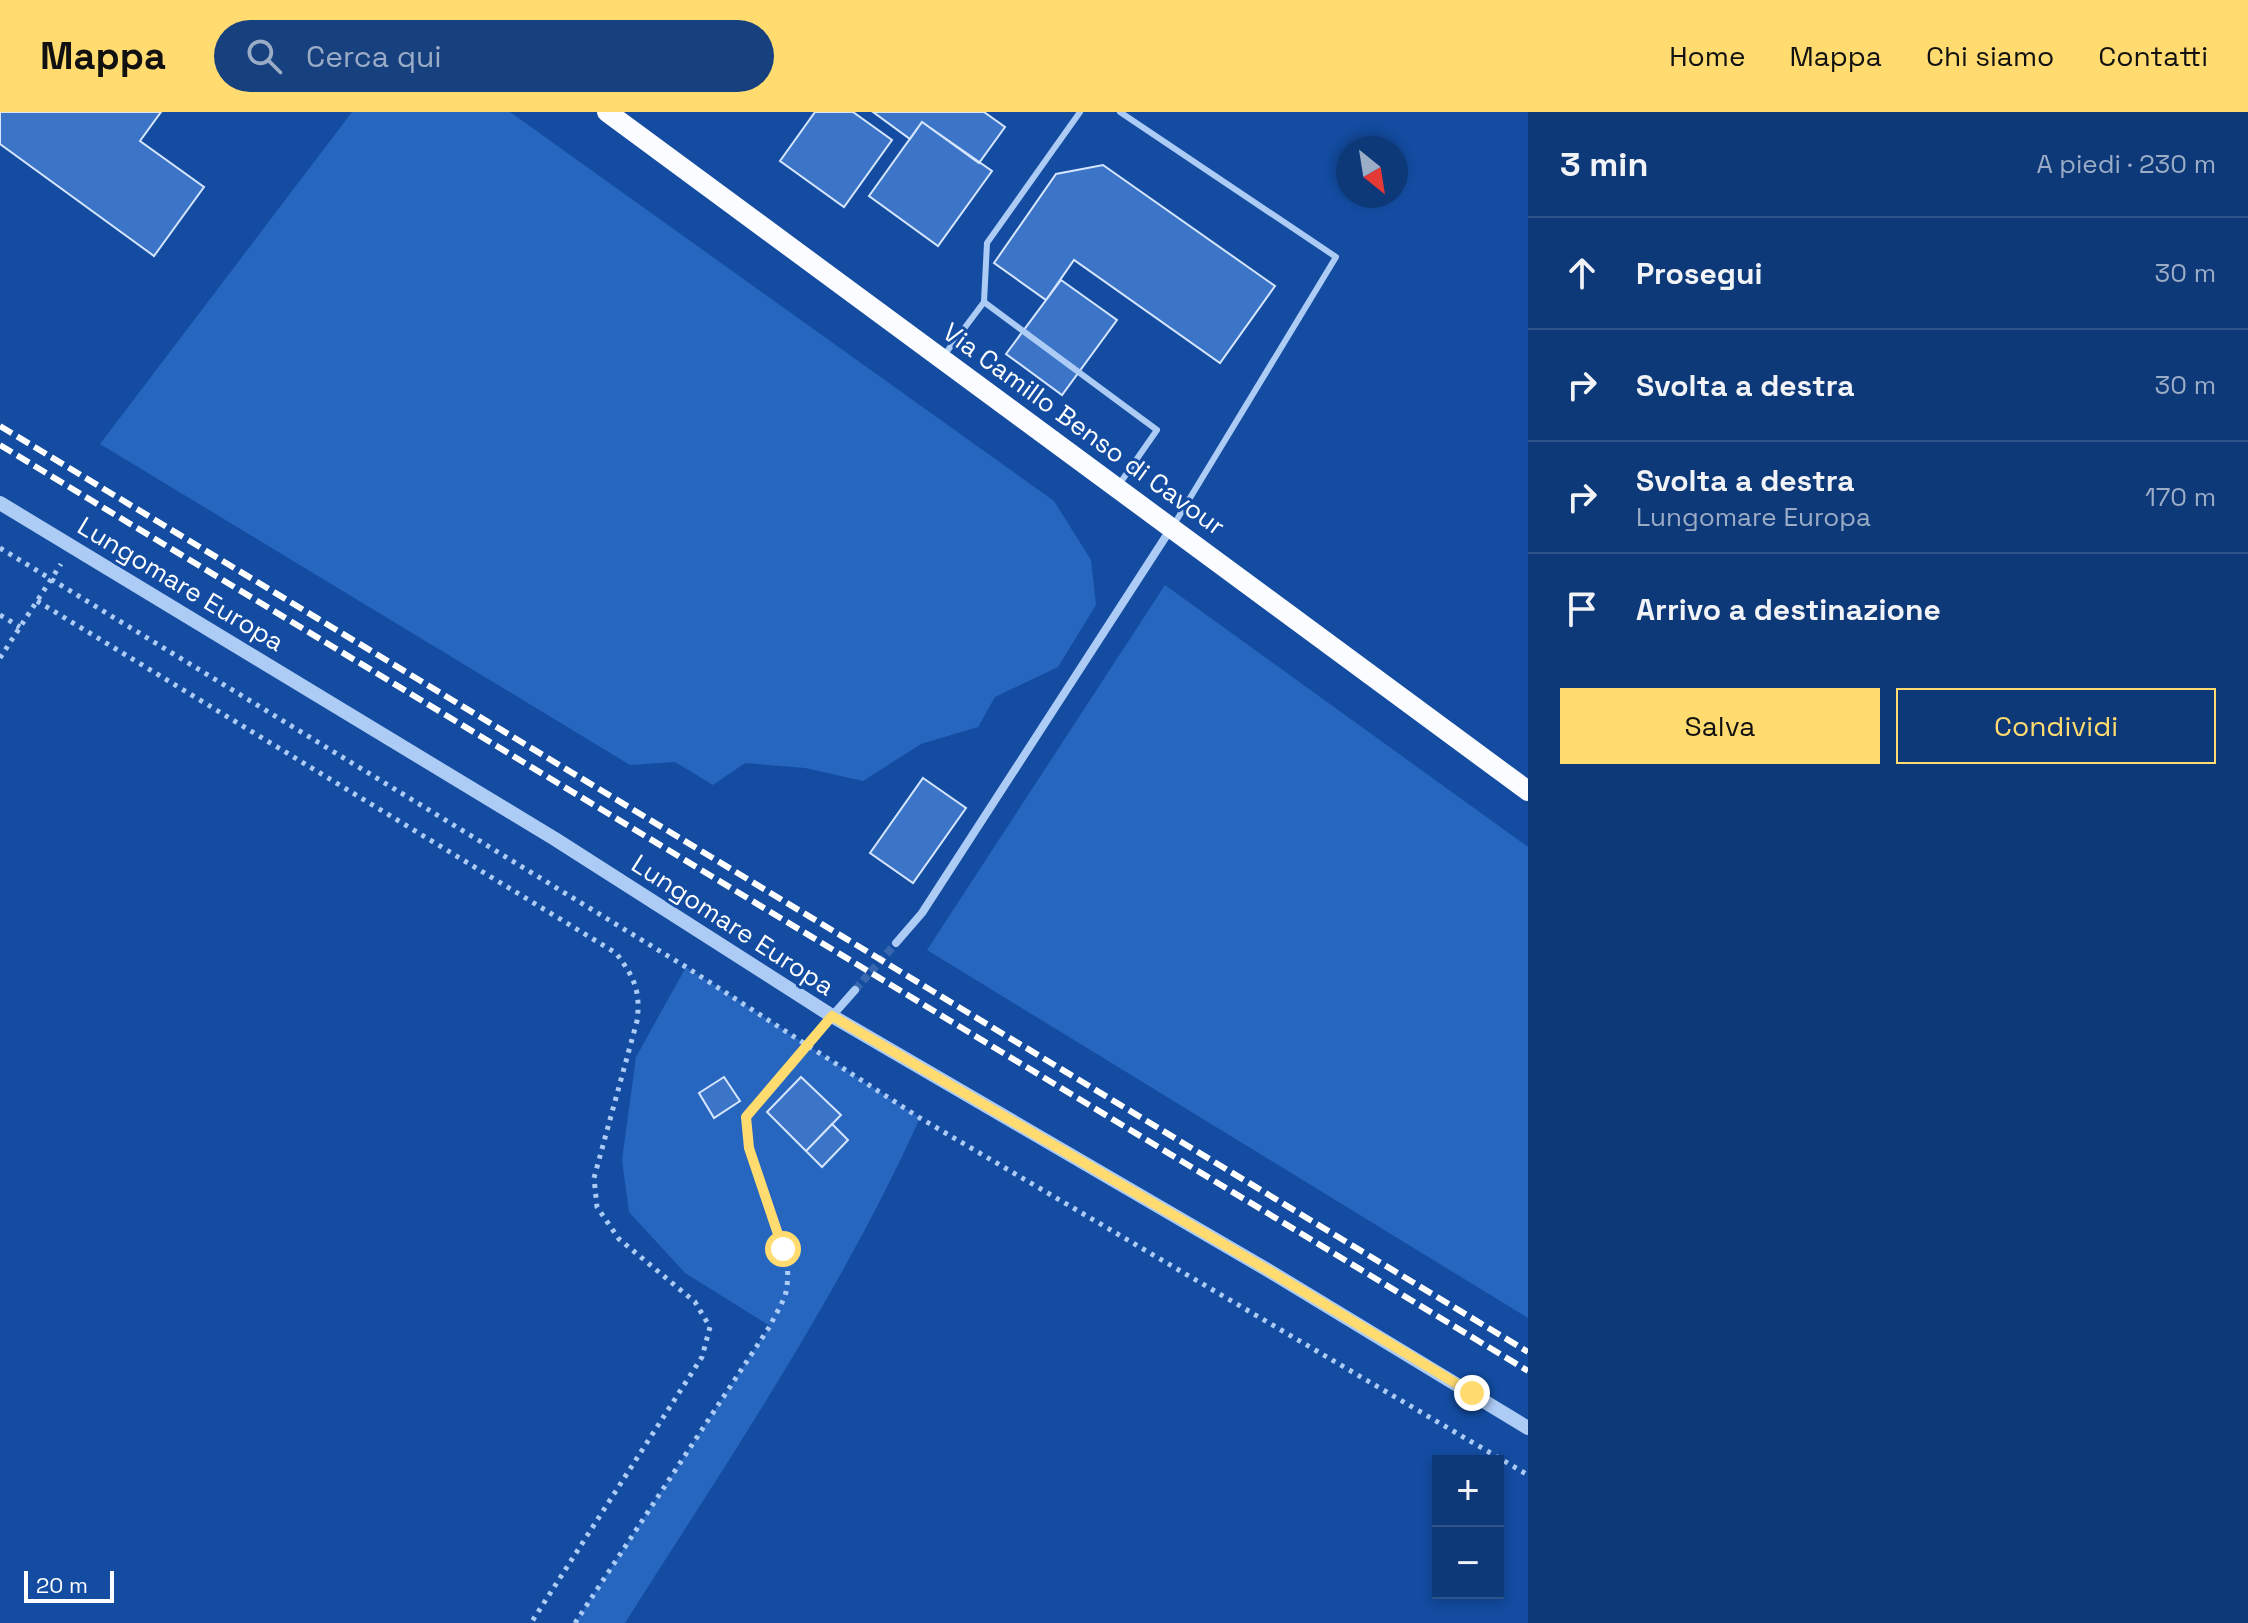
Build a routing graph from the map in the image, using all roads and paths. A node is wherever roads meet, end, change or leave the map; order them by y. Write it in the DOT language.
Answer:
graph roads {
  1 [pos="607,112"];
  2 [pos="1080,112"];
  3 [pos="1120,112"];
  4 [pos="984,302"];
  5 [pos="943,357"];
  6 [pos="1118,486"];
  7 [pos="0,503"];
  8 [pos="1173,526"];
  9 [pos="72,546"];
  10 [pos="0,548"];
  11 [pos="51,579"];
  12 [pos="37,601"];
  13 [pos="0,615"];
  14 [pos="20,627"];
  15 [pos="0,658"];
  16 [pos="1528,791"];
  17 [pos="896,943"];
  18 [pos="855,990"];
  19 [pos="832,1016"];
  20 [pos="807,1046"];
  21 [pos="1528,1428"];
  22 [pos="1528,1475"];
  23 [pos="531,1623"];
  24 [pos="575,1623"];
  1 -- 5 [label="main road, Via Camillo Benso di Cavour"];
  2 -- 4 [label="lane"];
  3 -- 8 [label="lane"];
  4 -- 5 [label="lane"];
  4 -- 6 [label="lane"];
  5 -- 6 [label="main road, Via Camillo Benso di Cavour"];
  6 -- 8 [label="main road, Via Camillo Benso di Cavour"];
  7 -- 9 [label="street, Lungomare Europa"];
  8 -- 16 [label="main road, Via Camillo Benso di Cavour"];
  8 -- 17 [label="street"];
  9 -- 11 [label="path"];
  9 -- 19 [label="street, Lungomare Europa"];
  10 -- 11 [label="path"];
  11 -- 12 [label="path"];
  11 -- 20 [label="path"];
  12 -- 14 [label="path"];
  12 -- 23 [label="path"];
  13 -- 14 [label="path"];
  14 -- 15 [label="path"];
  18 -- 19 [label="street"];
  19 -- 20 [label="path"];
  19 -- 21 [label="street, Lungomare Europa"];
  20 -- 22 [label="path"];
  20 -- 24 [label="path"];
}
